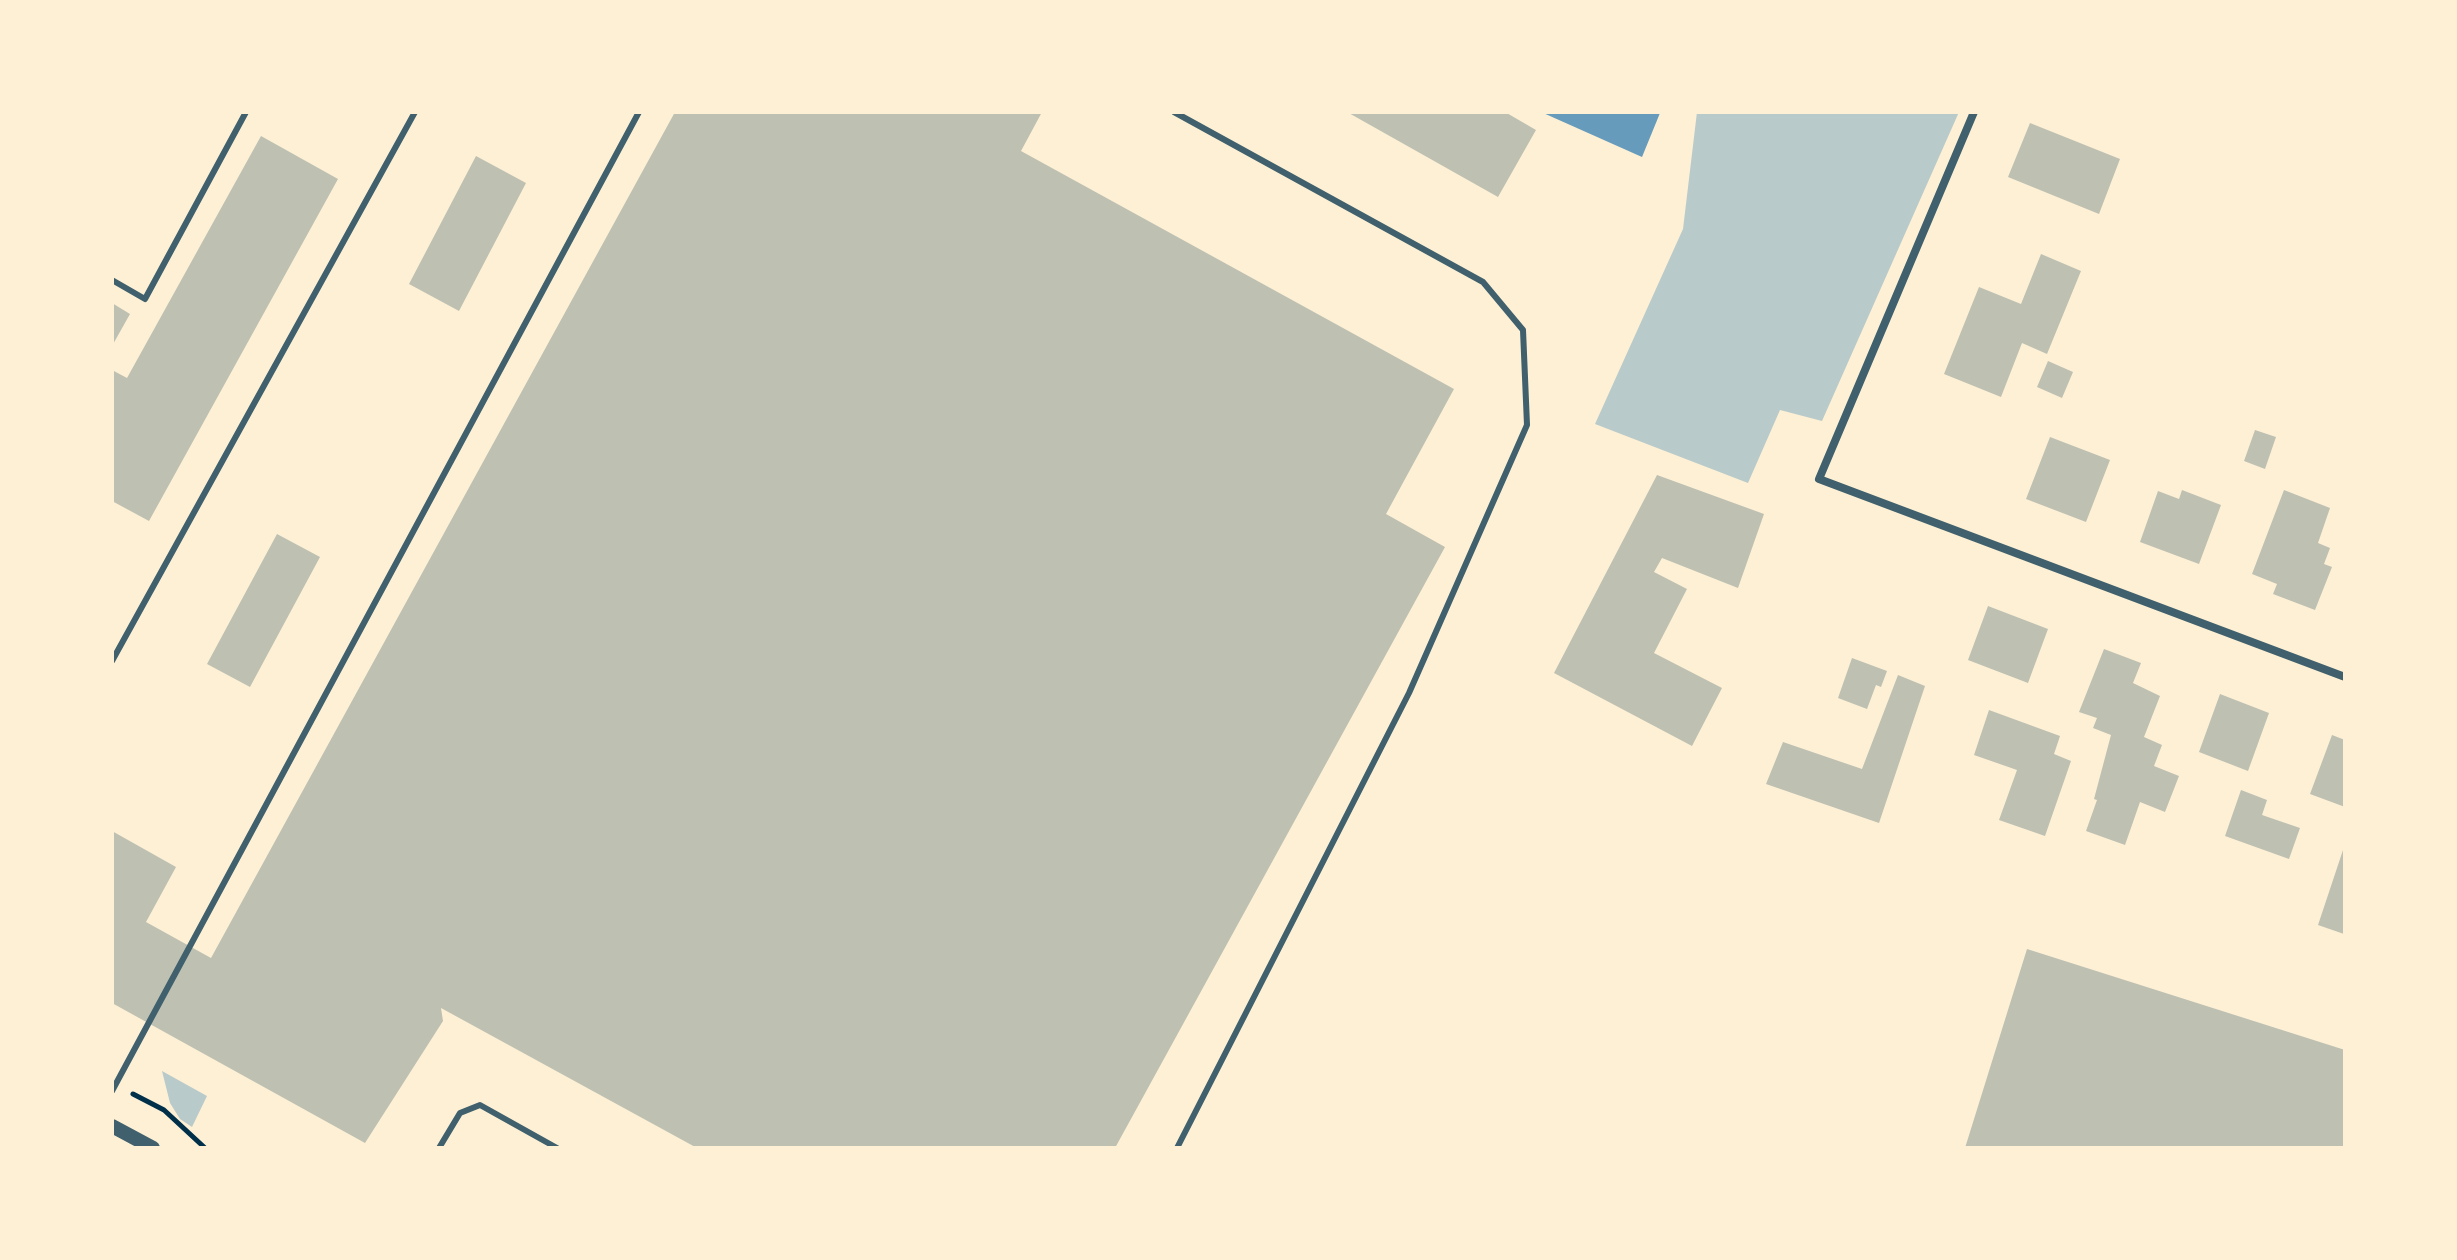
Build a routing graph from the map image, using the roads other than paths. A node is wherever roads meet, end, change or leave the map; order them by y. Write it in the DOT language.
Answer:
graph roads {
  1 [pos="246,112"];
  2 [pos="415,112"];
  3 [pos="639,112"];
  4 [pos="1174,112"];
  5 [pos="1974,112"];
  6 [pos="112,280"];
  7 [pos="113,658"];
  8 [pos="2345,677"];
  9 [pos="114,1088"];
  10 [pos="112,1126"];
  11 [pos="153,1148"];
  12 [pos="439,1148"];
  13 [pos="557,1148"];
  14 [pos="1177,1148"];
  1 -- 6 [label="lane"];
  2 -- 7 [label="lane"];
  3 -- 9 [label="lane"];
  4 -- 14 [label="lane"];
  5 -- 8 [label="street"];
  10 -- 11 [label="street"];
  12 -- 13 [label="lane"];
}
